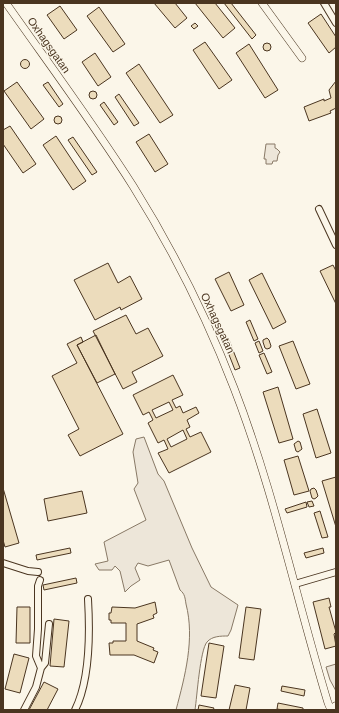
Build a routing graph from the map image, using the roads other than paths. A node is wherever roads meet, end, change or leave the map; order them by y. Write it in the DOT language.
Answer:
graph roads {
  1 [pos="6,3"];
  2 [pos="262,3"];
  3 [pos="324,3"];
  4 [pos="336,23"];
  5 [pos="302,58"];
  6 [pos="319,209"];
  7 [pos="336,245"];
  8 [pos="3,563"];
  9 [pos="38,572"];
  10 [pos="336,572"];
  11 [pos="40,580"];
  12 [pos="295,584"];
  13 [pos="88,599"];
  14 [pos="49,624"];
  15 [pos="41,668"];
  16 [pos="335,708"];
  17 [pos="24,710"];
  18 [pos="75,710"];
  1 -- 12 [label="street, Oxhagsgatan"];
  2 -- 5 [label="street"];
  3 -- 4 [label="street"];
  6 -- 7 [label="street"];
  8 -- 9 [label="street"];
  10 -- 12 [label="street"];
  11 -- 15 [label="street"];
  12 -- 16 [label="street, Oxhagsgatan"];
  13 -- 18 [label="street"];
  14 -- 15 [label="street"];
  15 -- 17 [label="street"];
}
